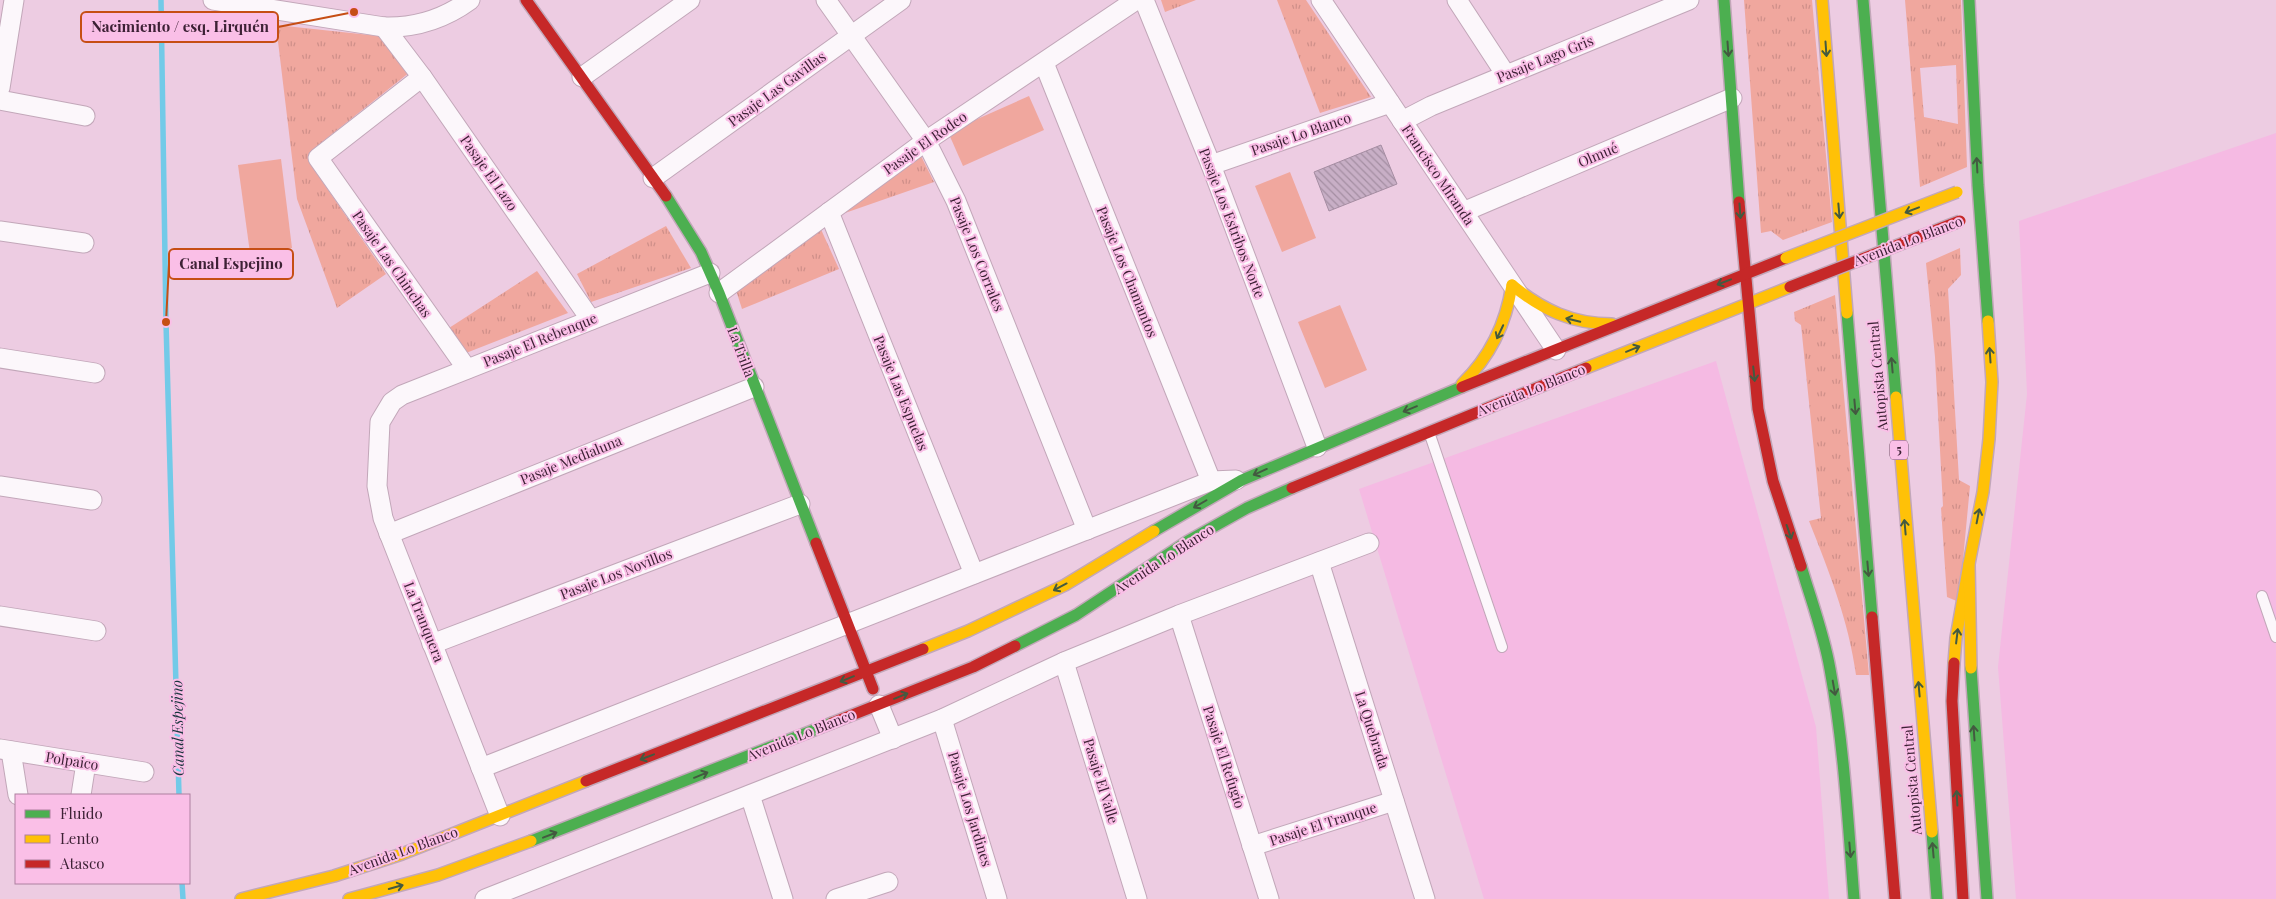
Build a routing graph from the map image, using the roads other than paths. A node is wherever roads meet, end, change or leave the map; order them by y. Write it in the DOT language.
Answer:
graph roads {
  1 [pos="14,0"];
  2 [pos="213,0"];
  3 [pos="470,0"];
  4 [pos="526,0"];
  5 [pos="690,0"];
  6 [pos="826,0"];
  7 [pos="901,0"];
  8 [pos="1136,0"];
  9 [pos="1144,0"];
  10 [pos="1321,0"];
  11 [pos="1457,0"];
  12 [pos="1689,0"];
  13 [pos="1724,0"];
  14 [pos="1822,0"];
  15 [pos="1863,0"];
  16 [pos="1969,0"];
  17 [pos="384,27"];
  18 [pos="851,36"];
  19 [pos="1044,63"];
  20 [pos="1506,75"];
  21 [pos="422,77"];
  22 [pos="582,77"];
  23 [pos="0,88"];
  24 [pos="1732,98"];
  25 [pos="0,100"];
  26 [pos="1390,103"];
  27 [pos="85,116"];
  28 [pos="1402,121"];
  29 [pos="926,141"];
  30 [pos="1211,165"];
  31 [pos="653,178"];
  32 [pos="1978,185"];
  33 [pos="829,212"];
  34 [pos="1463,212"];
  35 [pos="1980,214"];
  36 [pos="0,231"];
  37 [pos="84,244"];
  38 [pos="710,272"];
  39 [pos="1745,274"];
  40 [pos="1512,285"];
  41 [pos="719,293"];
  42 [pos="1747,304"];
  43 [pos="591,320"];
  44 [pos="1621,323"];
  45 [pos="1556,350"];
  46 [pos="0,358"];
  47 [pos="1588,368"];
  48 [pos="467,369"];
  49 [pos="95,373"];
  50 [pos="754,387"];
  51 [pos="1455,390"];
  52 [pos="380,422"];
  53 [pos="1428,431"];
  54 [pos="1317,447"];
  55 [pos="1242,480"];
  56 [pos="1210,481"];
  57 [pos="0,486"];
  58 [pos="92,500"];
  59 [pos="800,504"];
  60 [pos="1087,530"];
  61 [pos="388,534"];
  62 [pos="1368,543"];
  63 [pos="1318,562"];
  64 [pos="1969,564"];
  65 [pos="974,574"];
  66 [pos="2262,596"];
  67 [pos="1179,615"];
  68 [pos="0,616"];
  69 [pos="847,624"];
  70 [pos="96,631"];
  71 [pos="2276,637"];
  72 [pos="432,644"];
  73 [pos="1502,647"];
  74 [pos="1064,662"];
  75 [pos="865,671"];
  76 [pos="879,704"];
  77 [pos="942,719"];
  78 [pos="893,739"];
  79 [pos="6,750"];
  80 [pos="86,763"];
  81 [pos="481,768"];
  82 [pos="144,772"];
  83 [pos="18,794"];
  84 [pos="81,794"];
  85 [pos="750,795"];
  86 [pos="1394,801"];
  87 [pos="500,816"];
  88 [pos="1252,846"];
  89 [pos="888,882"];
  90 [pos="493,898"];
  91 [pos="241,899"];
  92 [pos="349,899"];
  93 [pos="783,899"];
  94 [pos="836,899"];
  95 [pos="997,899"];
  96 [pos="1137,899"];
  97 [pos="1269,899"];
  98 [pos="1425,899"];
  99 [pos="1854,899"];
  100 [pos="1895,899"];
  101 [pos="1937,899"];
  102 [pos="1962,899"];
  103 [pos="1987,899"];
  1 -- 23 [label="street"];
  2 -- 17 [label="street"];
  3 -- 17 [label="street"];
  4 -- 22 [label="main road, La Trilla"];
  5 -- 22 [label="street"];
  6 -- 18 [label="street, Pasaje Los Corrales"];
  7 -- 18 [label="street, Pasaje Las Gavillas"];
  8 -- 19 [label="street, Pasaje El Rodeo"];
  9 -- 30 [label="street, Pasaje Los Estribos Norte"];
  10 -- 26 [label="street, Francisco Miranda"];
  11 -- 20 [label="street"];
  12 -- 20 [label="street, Pasaje Lago Gris"];
  13 -- 24 [label="main road, one-way"];
  14 -- 100 [label="main road, Autopista Central, one-way"];
  101 -- 15 [label="main road, Autopista Central / 5, one-way"];
  32 -- 16 [label="main road, one-way"];
  17 -- 21 [label="street, Pasaje El Lazo"];
  18 -- 29 [label="street, Pasaje Los Corrales"];
  18 -- 31 [label="street, Pasaje Las Gavillas"];
  19 -- 29 [label="street, Pasaje El Rodeo"];
  19 -- 56 [label="street, Pasaje Los Chamantos"];
  20 -- 28 [label="street, Pasaje Lago Gris"];
  21 -- 43 [label="street, Pasaje El Lazo"];
  21 -- 48 [label="street, Pasaje Las Chinchas"];
  22 -- 31 [label="main road, La Trilla"];
  24 -- 34 [label="street, Olmué"];
  24 -- 39 [label="main road, one-way"];
  25 -- 27 [label="street"];
  26 -- 28 [label="street, Francisco Miranda"];
  26 -- 30 [label="street, Pasaje Lo Blanco"];
  28 -- 34 [label="street, Francisco Miranda"];
  29 -- 33 [label="street, Pasaje El Rodeo"];
  29 -- 60 [label="street, Pasaje Los Corrales"];
  30 -- 54 [label="street, Pasaje Los Estribos Norte"];
  31 -- 38 [label="main road, La Trilla"];
  32 -- 35 [label="main road"];
  32 -- 39 [label="main road, Avenida Lo Blanco, one-way, bridge"];
  33 -- 41 [label="street, Pasaje El Rodeo"];
  33 -- 65 [label="street, Pasaje Las Espuelas"];
  34 -- 40 [label="street, Francisco Miranda"];
  35 -- 42 [label="main road, Avenida Lo Blanco, bridge"];
  64 -- 35 [label="main road, one-way"];
  36 -- 37 [label="street"];
  38 -- 41 [label="main road, La Trilla"];
  38 -- 43 [label="street, Pasaje El Rebenque"];
  39 -- 42 [label="main road"];
  39 -- 44 [label="main road, Avenida Lo Blanco, one-way"];
  44 -- 40 [label="main road, one-way"];
  40 -- 45 [label="street, Francisco Miranda"];
  40 -- 51 [label="main road, one-way"];
  41 -- 50 [label="main road, La Trilla"];
  47 -- 42 [label="main road, Avenida Lo Blanco, one-way"];
  42 -- 99 [label="main road, one-way"];
  43 -- 48 [label="street, Pasaje El Rebenque"];
  44 -- 45 [label="main road, Avenida Lo Blanco"];
  45 -- 47 [label="main road"];
  45 -- 51 [label="main road, Avenida Lo Blanco"];
  46 -- 49 [label="street"];
  47 -- 53 [label="main road, Avenida Lo Blanco"];
  48 -- 52 [label="street, Pasaje El Rebenque"];
  50 -- 59 [label="main road, La Trilla"];
  50 -- 61 [label="street, Pasaje Medialuna"];
  51 -- 54 [label="main road, Avenida Lo Blanco, one-way"];
  52 -- 61 [label="street, La Tranquera"];
  53 -- 73 [label="lane"];
  76 -- 53 [label="main road, Avenida Lo Blanco, one-way"];
  54 -- 55 [label="main road, Avenida Lo Blanco, one-way"];
  55 -- 56 [label="street, Avenida Lo Blanco"];
  55 -- 75 [label="main road, Avenida Lo Blanco, one-way"];
  56 -- 60 [label="street, Avenida Lo Blanco"];
  57 -- 58 [label="street"];
  59 -- 69 [label="main road, La Trilla"];
  59 -- 72 [label="street, Pasaje Los Novillos"];
  60 -- 65 [label="street, Avenida Lo Blanco"];
  61 -- 72 [label="street, La Tranquera"];
  62 -- 63 [label="street"];
  63 -- 67 [label="street"];
  63 -- 86 [label="street, La Quebrada"];
  102 -- 64 [label="main road, one-way"];
  103 -- 64 [label="main road, one-way"];
  65 -- 69 [label="street, Avenida Lo Blanco"];
  66 -- 71 [label="lane"];
  67 -- 74 [label="street"];
  67 -- 88 [label="street, Pasaje El Refugio"];
  68 -- 70 [label="street"];
  69 -- 75 [label="main road, La Trilla"];
  69 -- 81 [label="street, Avenida Lo Blanco"];
  72 -- 81 [label="street, La Tranquera"];
  74 -- 77 [label="street"];
  74 -- 96 [label="street, Pasaje El Valle"];
  75 -- 76 [label="main road, La Trilla"];
  75 -- 87 [label="main road, Avenida Lo Blanco, one-way"];
  76 -- 78 [label="street, La Trilla"];
  92 -- 76 [label="main road, Avenida Lo Blanco, one-way"];
  77 -- 78 [label="street"];
  77 -- 95 [label="street, Pasaje Los Jardines"];
  78 -- 85 [label="street"];
  79 -- 80 [label="street, Polpaico"];
  79 -- 83 [label="street"];
  80 -- 82 [label="street, Polpaico"];
  80 -- 84 [label="street"];
  81 -- 87 [label="street, La Tranquera"];
  85 -- 90 [label="street"];
  85 -- 93 [label="street"];
  86 -- 88 [label="street, Pasaje El Tranque"];
  86 -- 98 [label="street, La Quebrada"];
  87 -- 91 [label="main road, Avenida Lo Blanco"];
  88 -- 97 [label="street, Pasaje El Refugio"];
  89 -- 94 [label="street"];
}
